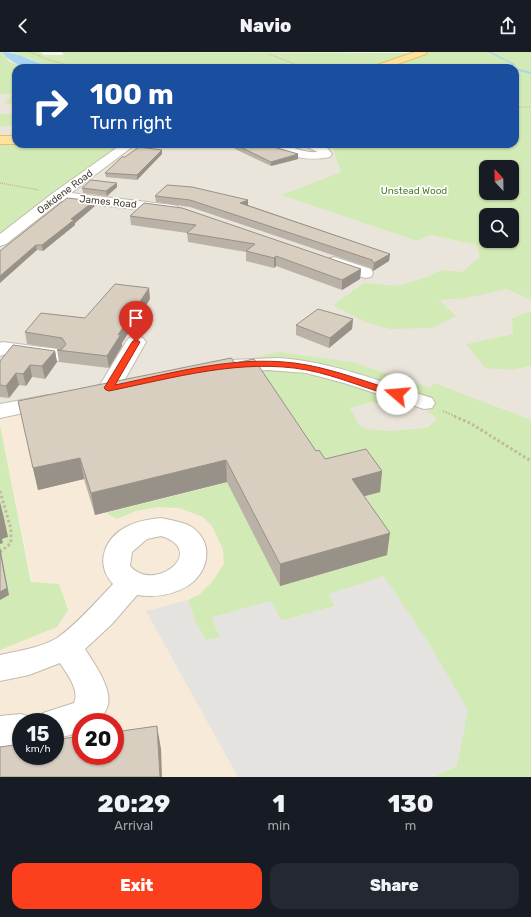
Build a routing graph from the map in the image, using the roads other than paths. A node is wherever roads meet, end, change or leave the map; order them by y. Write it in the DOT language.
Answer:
graph roads {
  1 [pos="423,52"];
  2 [pos="388,64"];
  3 [pos="0,140"];
  4 [pos="12,140"];
  5 [pos="124,148"];
  6 [pos="281,148"];
  7 [pos="322,148"];
  8 [pos="59,195"];
  9 [pos="185,211"];
  10 [pos="0,241"];
  11 [pos="320,257"];
  12 [pos="365,273"];
  13 [pos="136,342"];
  14 [pos="0,350"];
  15 [pos="57,355"];
  16 [pos="210,368"];
  17 [pos="131,384"];
  18 [pos="70,397"];
  19 [pos="424,403"];
  20 [pos="0,411"];
  21 [pos="132,582"];
  22 [pos="67,647"];
  23 [pos="0,668"];
  24 [pos="64,722"];
  25 [pos="12,730"];
  26 [pos="0,732"];
  1 -- 2 [label="main road"];
  3 -- 4 [label="main road"];
  5 -- 8 [label="street, Oakdene Road"];
  6 -- 7 [label="street"];
  8 -- 9 [label="street, James Road"];
  8 -- 10 [label="street, Oakdene Road"];
  11 -- 12 [label="street"];
  13 -- 17 [label="street"];
  14 -- 15 [label="street"];
  16 -- 19 [label="street"];
  18 -- 20 [label="street"];
  21 -- 22 [label="street"];
  22 -- 23 [label="street"];
  22 -- 24 [label="street"];
  25 -- 26 [label="street"];
}
